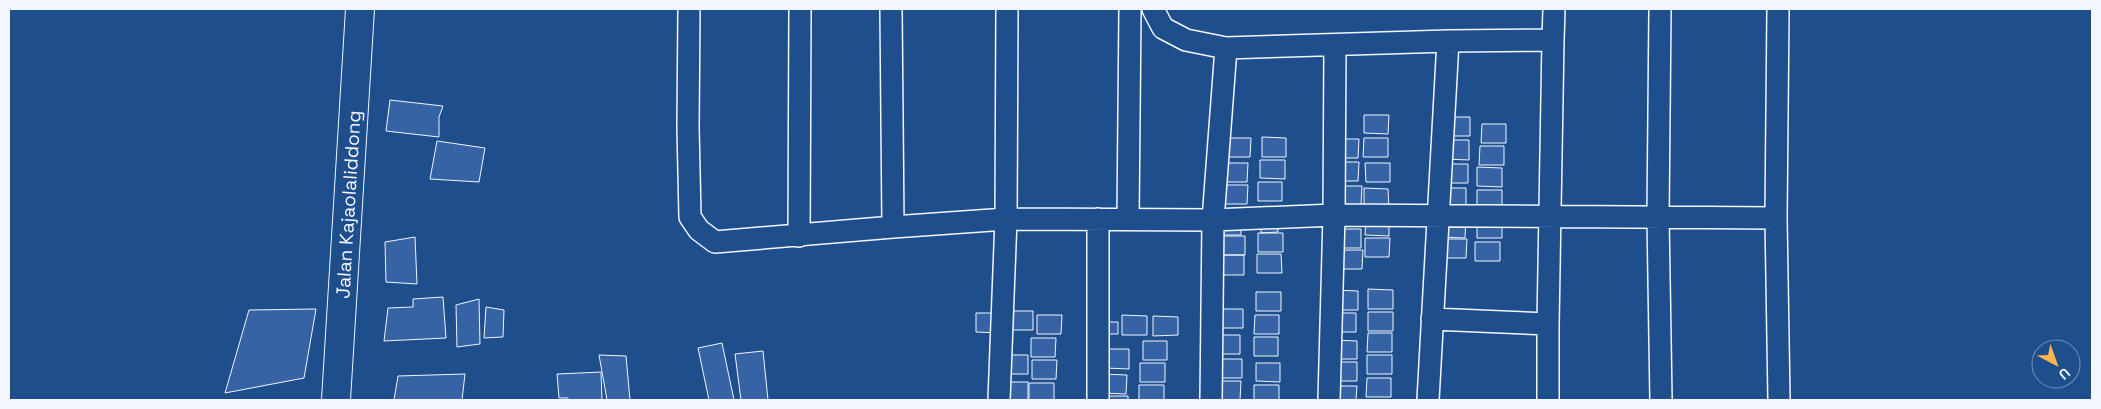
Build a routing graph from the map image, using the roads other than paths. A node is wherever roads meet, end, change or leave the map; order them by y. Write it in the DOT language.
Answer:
graph roads {
  1 [pos="360,9"];
  2 [pos="689,9"];
  3 [pos="800,9"];
  4 [pos="890,9"];
  5 [pos="1007,9"];
  6 [pos="1130,9"];
  7 [pos="1153,9"];
  8 [pos="1554,9"];
  9 [pos="1660,9"];
  10 [pos="1778,9"];
  11 [pos="1553,40"];
  12 [pos="1448,41"];
  13 [pos="1335,46"];
  14 [pos="1226,48"];
  15 [pos="1334,215"];
  16 [pos="1438,216"];
  17 [pos="1551,216"];
  18 [pos="1658,217"];
  19 [pos="1776,218"];
  20 [pos="1098,219"];
  21 [pos="1128,219"];
  22 [pos="1006,220"];
  23 [pos="1213,220"];
  24 [pos="893,228"];
  25 [pos="799,236"];
  26 [pos="1432,319"];
  27 [pos="1548,324"];
  28 [pos="1779,399"];
  29 [pos="336,400"];
  30 [pos="999,400"];
  31 [pos="1098,400"];
  32 [pos="1211,400"];
  33 [pos="1329,400"];
  34 [pos="1428,400"];
  35 [pos="1548,400"];
  36 [pos="1661,400"];
  1 -- 29 [label="street, Jalan Kajaolaliddong"];
  2 -- 25 [label="street"];
  3 -- 25 [label="street"];
  4 -- 24 [label="street"];
  5 -- 22 [label="street"];
  6 -- 21 [label="street"];
  7 -- 14 [label="street"];
  8 -- 11 [label="street"];
  9 -- 18 [label="street"];
  10 -- 19 [label="street"];
  11 -- 12 [label="street"];
  11 -- 17 [label="street"];
  12 -- 13 [label="street"];
  12 -- 16 [label="street"];
  13 -- 14 [label="street"];
  13 -- 15 [label="street"];
  14 -- 23 [label="street"];
  15 -- 16 [label="street"];
  15 -- 23 [label="street"];
  15 -- 33 [label="street"];
  16 -- 17 [label="street"];
  16 -- 26 [label="street"];
  17 -- 18 [label="street"];
  17 -- 27 [label="street"];
  18 -- 19 [label="street"];
  18 -- 36 [label="street"];
  19 -- 28 [label="street"];
  20 -- 21 [label="street"];
  20 -- 22 [label="street"];
  20 -- 31 [label="street"];
  21 -- 23 [label="street"];
  22 -- 24 [label="street"];
  22 -- 30 [label="street"];
  23 -- 32 [label="street"];
  24 -- 25 [label="street"];
  26 -- 27 [label="street"];
  26 -- 34 [label="street"];
  27 -- 35 [label="street"];
}
